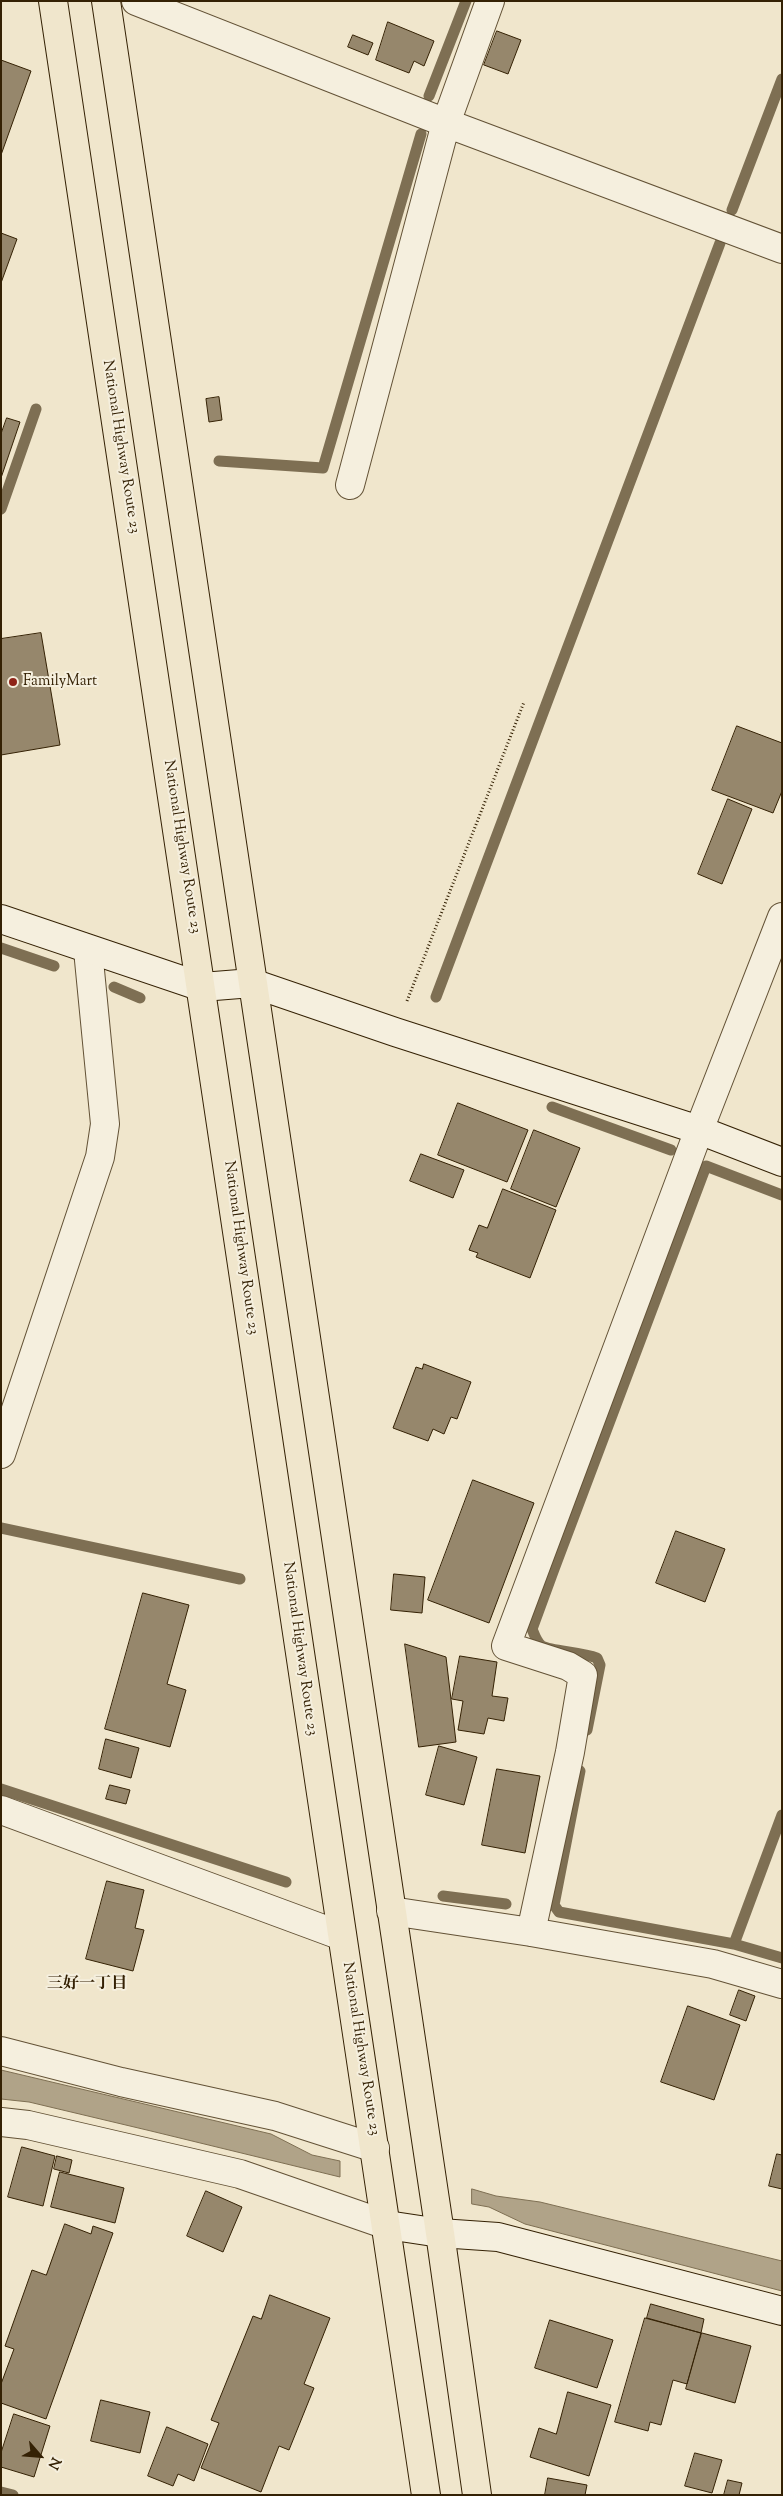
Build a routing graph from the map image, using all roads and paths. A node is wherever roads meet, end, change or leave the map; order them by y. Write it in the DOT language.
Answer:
graph roads {
  1 [pos="53,1"];
  2 [pos="106,1"];
  3 [pos="136,1"];
  4 [pos="490,1"];
  5 [pos="446,123"];
  6 [pos="782,249"];
  7 [pos="350,485"];
  8 [pos="524,702"];
  9 [pos="782,917"];
  10 [pos="1,919"];
  11 [pos="88,950"];
  12 [pos="252,983"];
  13 [pos="202,987"];
  14 [pos="394,1032"];
  15 [pos="699,1130"];
  16 [pos="782,1162"];
  17 [pos="1,1454"];
  18 [pos="1,1810"];
  19 [pos="391,1911"];
  20 [pos="531,1932"];
  21 [pos="342,1936"];
  22 [pos="782,1984"];
  23 [pos="1,2051"];
  24 [pos="1,2122"];
  25 [pos="375,2148"];
  26 [pos="387,2225"];
  27 [pos="440,2233"];
  28 [pos="782,2311"];
  29 [pos="426,2495"];
  30 [pos="477,2495"];
  1 -- 13 [label="highway, National Highway Route 23"];
  2 -- 12 [label="highway"];
  3 -- 5 [label="street"];
  4 -- 5 [label="street"];
  5 -- 6 [label="street"];
  5 -- 7 [label="street"];
  8 -- 14 [label="path"];
  9 -- 15 [label="street"];
  10 -- 11 [label="street"];
  11 -- 13 [label="street"];
  11 -- 17 [label="street"];
  12 -- 13 [label="street"];
  12 -- 14 [label="street"];
  12 -- 19 [label="highway"];
  13 -- 21 [label="highway, National Highway Route 23"];
  14 -- 15 [label="street"];
  15 -- 16 [label="street"];
  15 -- 20 [label="street"];
  18 -- 21 [label="street"];
  19 -- 20 [label="street"];
  19 -- 27 [label="highway"];
  20 -- 22 [label="street"];
  21 -- 25 [label="highway, National Highway Route 23"];
  23 -- 25 [label="street"];
  24 -- 26 [label="street"];
  25 -- 26 [label="highway, National Highway Route 23"];
  26 -- 27 [label="street"];
  26 -- 29 [label="highway, National Highway Route 23"];
  27 -- 28 [label="street"];
  27 -- 30 [label="highway"];
}
